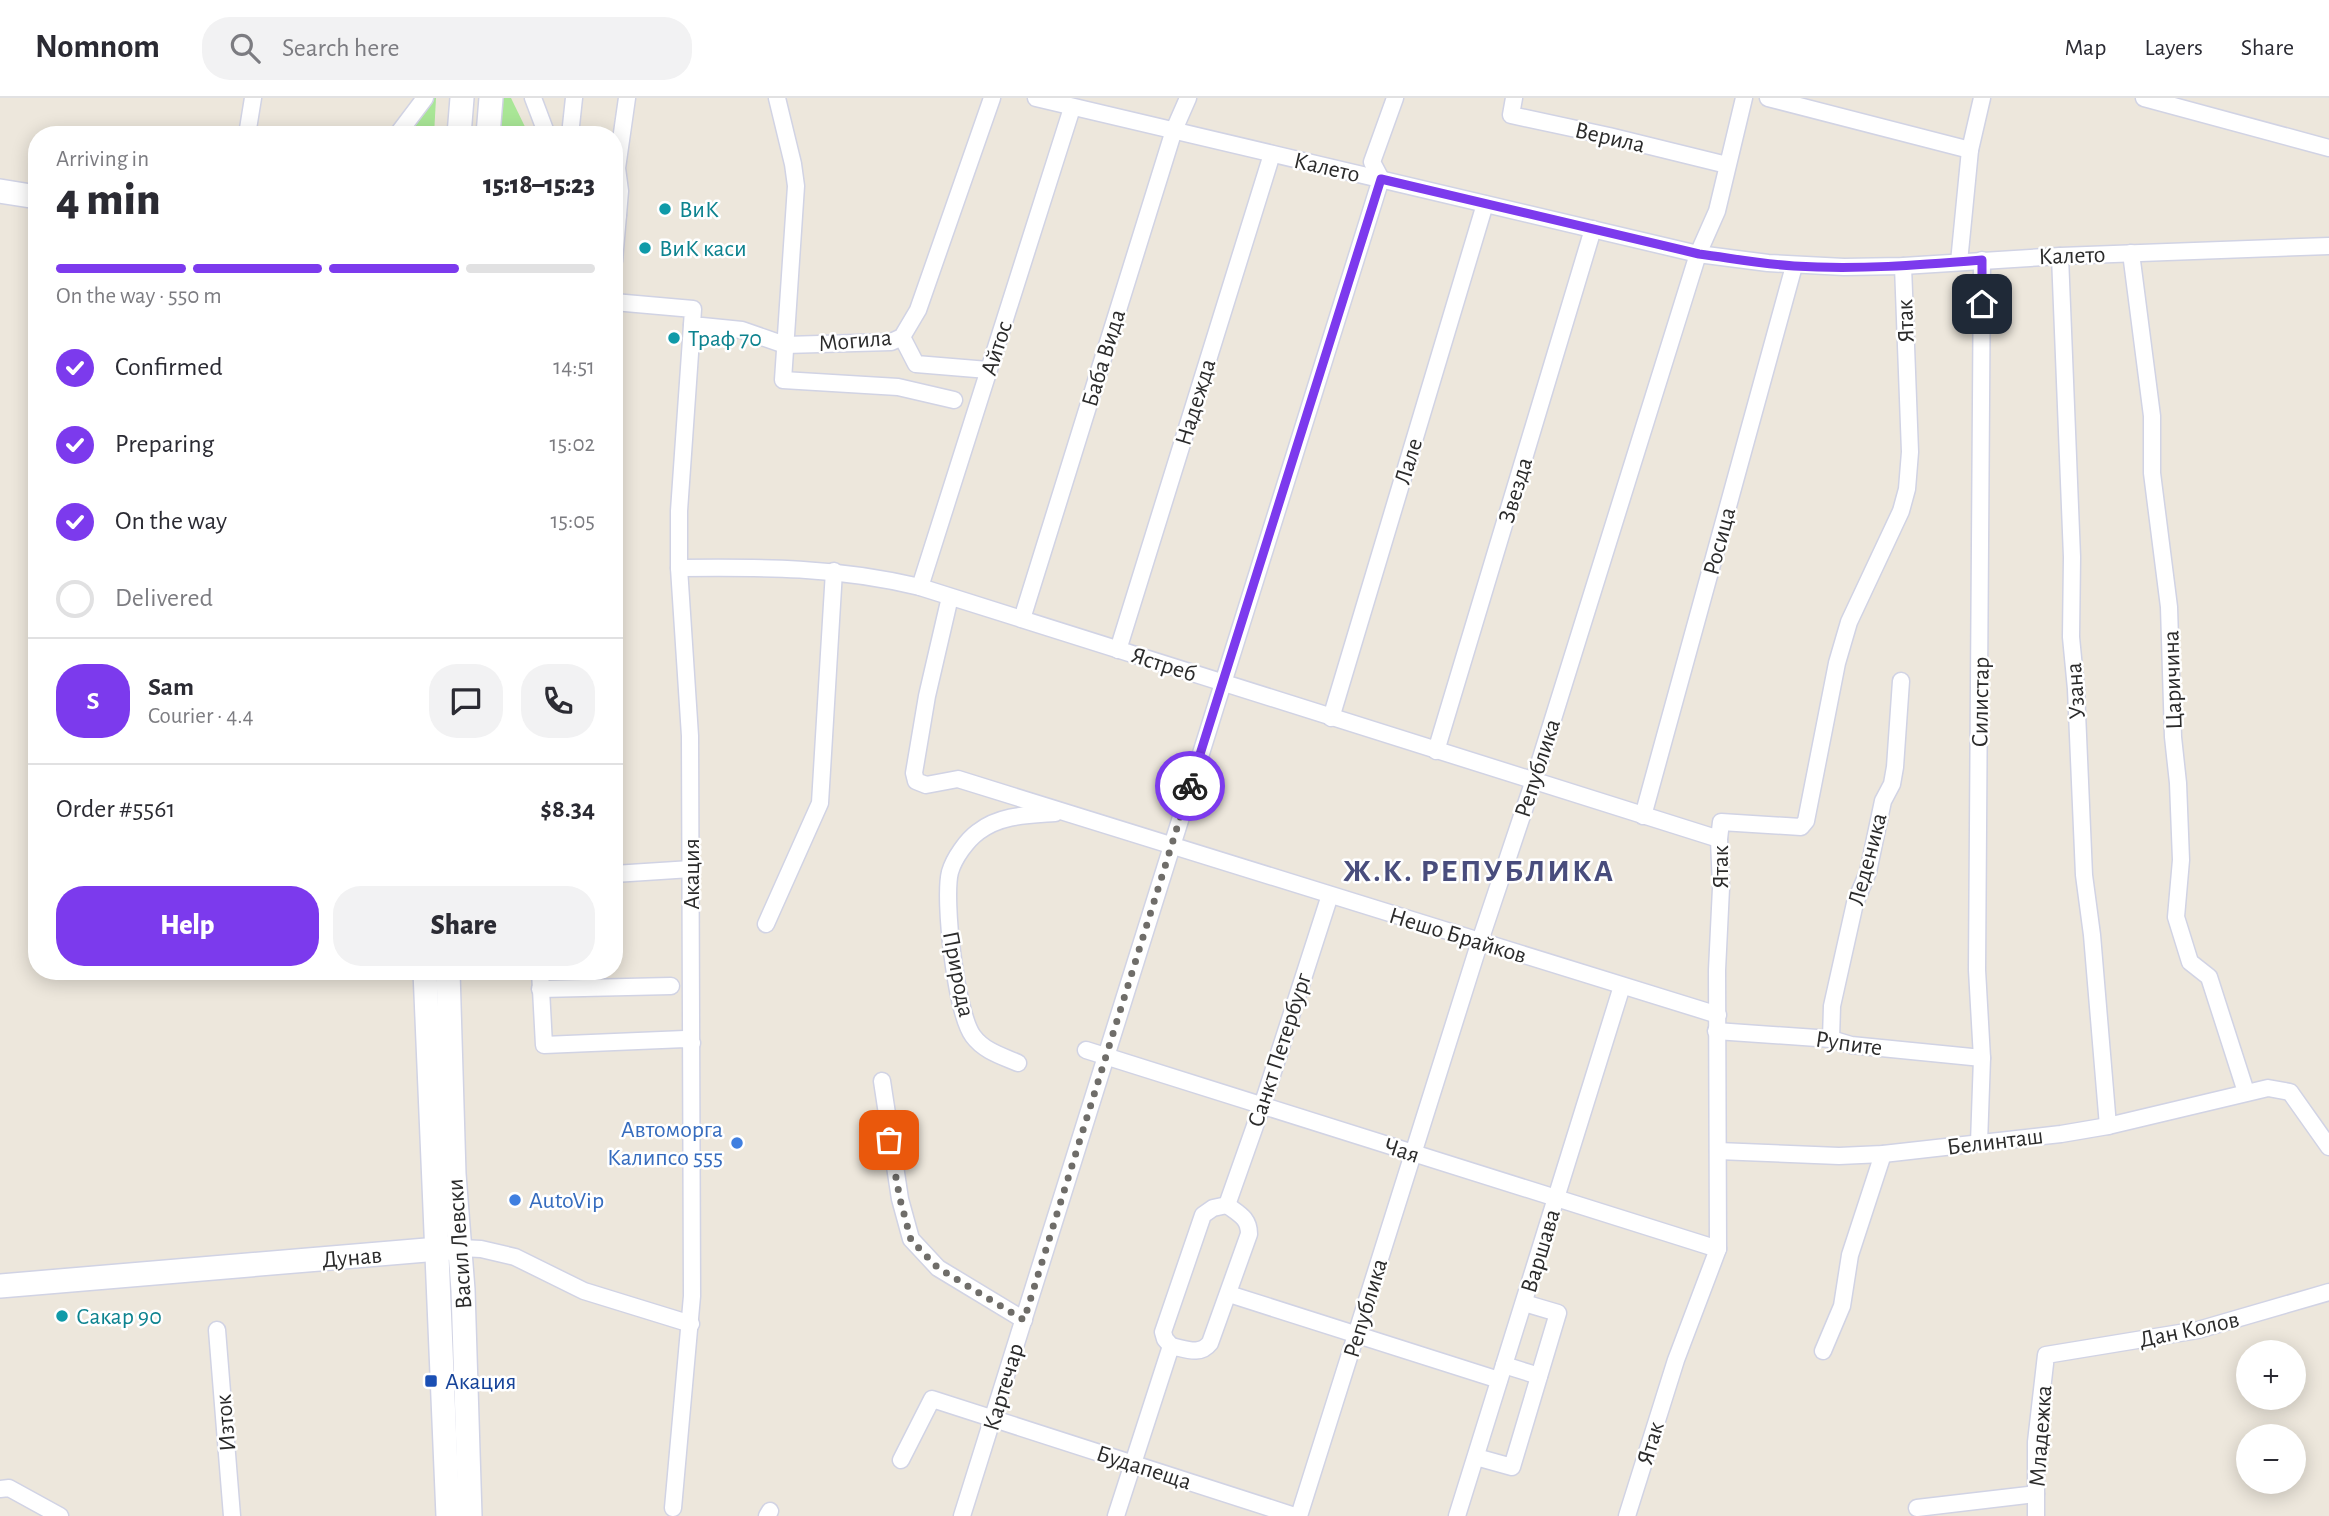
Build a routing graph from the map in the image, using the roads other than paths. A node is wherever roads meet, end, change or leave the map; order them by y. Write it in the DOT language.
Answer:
graph roads {
  1 [pos="253,98"];
  2 [pos="425,98"];
  3 [pos="462,98"];
  4 [pos="491,98"];
  5 [pos="533,98"];
  6 [pos="574,98"];
  7 [pos="627,98"];
  8 [pos="777,98"];
  9 [pos="992,98"];
  10 [pos="1036,98"];
  11 [pos="1188,98"];
  12 [pos="1395,98"];
  13 [pos="1514,98"];
  14 [pos="1744,98"];
  15 [pos="1768,98"];
  16 [pos="1982,98"];
  17 [pos="2144,98"];
  18 [pos="1072,108"];
  19 [pos="248,126"];
  20 [pos="404,126"];
  21 [pos="460,126"];
  22 [pos="489,126"];
  23 [pos="544,126"];
  24 [pos="571,126"];
  25 [pos="623,126"];
  26 [pos="1174,130"];
  27 [pos="2329,148"];
  28 [pos="1970,150"];
  29 [pos="1272,154"];
  30 [pos="1727,165"];
  31 [pos="1381,179"];
  32 [pos="0,191"];
  33 [pos="28,196"];
  34 [pos="1485,204"];
  35 [pos="1593,229"];
  36 [pos="2329,246"];
  37 [pos="2131,253"];
  38 [pos="1699,254"];
  39 [pos="2060,256"];
  40 [pos="1982,260"];
  41 [pos="1959,262"];
  42 [pos="1794,266"];
  43 [pos="1903,266"];
  44 [pos="623,303"];
  45 [pos="692,325"];
  46 [pos="902,337"];
  47 [pos="785,345"];
  48 [pos="988,370"];
  49 [pos="954,400"];
  50 [pos="679,568"];
  51 [pos="834,571"];
  52 [pos="920,587"];
  53 [pos="950,597"];
  54 [pos="1022,619"];
  55 [pos="1118,650"];
  56 [pos="1901,681"];
  57 [pos="1223,683"];
  58 [pos="1331,718"];
  59 [pos="1436,751"];
  60 [pos="1534,780"];
  61 [pos="1066,812"];
  62 [pos="1643,816"];
  63 [pos="1719,839"];
  64 [pos="1172,845"];
  65 [pos="691,869"];
  66 [pos="623,873"];
  67 [pos="1330,895"];
  68 [pos="766,924"];
  69 [pos="1480,941"];
  70 [pos="425,980"];
  71 [pos="448,980"];
  72 [pos="540,980"];
  73 [pos="671,986"];
  74 [pos="1622,986"];
  75 [pos="540,989"];
  76 [pos="1717,1023"];
  77 [pos="1831,1039"];
  78 [pos="691,1043"];
  79 [pos="1086,1050"];
  80 [pos="1107,1056"];
  81 [pos="1982,1058"];
  82 [pos="1018,1063"];
  83 [pos="882,1081"];
  84 [pos="2246,1092"];
  85 [pos="1262,1105"];
  86 [pos="2108,1126"];
  87 [pos="1979,1143"];
  88 [pos="2329,1147"];
  89 [pos="1718,1152"];
  90 [pos="1414,1153"];
  91 [pos="1883,1154"];
  92 [pos="1556,1198"];
  93 [pos="1227,1205"];
  94 [pos="460,1248"];
  95 [pos="1718,1249"];
  96 [pos="436,1250"];
  97 [pos="0,1286"];
  98 [pos="2329,1292"];
  99 [pos="1229,1294"];
  100 [pos="1524,1303"];
  101 [pos="1024,1320"];
  102 [pos="691,1324"];
  103 [pos="217,1330"];
  104 [pos="1356,1335"];
  105 [pos="1171,1346"];
  106 [pos="1823,1351"];
  107 [pos="2046,1355"];
  108 [pos="1502,1372"];
  109 [pos="1539,1376"];
  110 [pos="992,1420"];
  111 [pos="1476,1457"];
  112 [pos="901,1460"];
  113 [pos="1134,1464"];
  114 [pos="0,1489"];
  115 [pos="2036,1494"];
  116 [pos="673,1508"];
  117 [pos="1917,1508"];
  118 [pos="60,1516"];
  119 [pos="232,1516"];
  120 [pos="448,1516"];
  121 [pos="470,1516"];
  122 [pos="962,1516"];
  123 [pos="1116,1516"];
  124 [pos="1297,1516"];
  125 [pos="1457,1516"];
  126 [pos="1627,1516"];
  127 [pos="2035,1516"];
  1 -- 19 [label="street"];
  2 -- 20 [label="street"];
  3 -- 21 [label="main road"];
  4 -- 22 [label="main road"];
  5 -- 23 [label="street"];
  6 -- 24 [label="street"];
  7 -- 25 [label="street"];
  8 -- 47 [label="street"];
  9 -- 46 [label="street, Могила"];
  10 -- 18 [label="street, Калето"];
  11 -- 26 [label="street, Баба Вида"];
  12 -- 31 [label="street, Картечар"];
  13 -- 30 [label="street, Верила"];
  14 -- 30 [label="street, Република"];
  15 -- 28 [label="street"];
  16 -- 28 [label="street"];
  17 -- 27 [label="street"];
  18 -- 26 [label="street, Калето"];
  18 -- 48 [label="street, Айтос"];
  26 -- 29 [label="street, Калето"];
  26 -- 54 [label="street, Баба Вида"];
  28 -- 41 [label="street"];
  29 -- 31 [label="street, Калето"];
  29 -- 55 [label="street, Надежда"];
  30 -- 38 [label="street, Република"];
  31 -- 34 [label="street, Калето"];
  31 -- 57 [label="street, Картечар"];
  32 -- 33 [label="main road"];
  34 -- 35 [label="street, Калето"];
  34 -- 58 [label="street, Лале"];
  35 -- 38 [label="street, Калето"];
  35 -- 59 [label="street, Звезда"];
  36 -- 37 [label="street, Калето"];
  37 -- 39 [label="street, Калето"];
  37 -- 84 [label="street, Царичина"];
  38 -- 42 [label="street, Калето"];
  38 -- 60 [label="street, Република"];
  39 -- 40 [label="street, Калето"];
  39 -- 86 [label="street, Узана"];
  40 -- 41 [label="street, Калето"];
  40 -- 81 [label="street, Силистар"];
  41 -- 43 [label="street, Калето"];
  42 -- 43 [label="street, Калето"];
  42 -- 62 [label="street, Росица"];
  43 -- 63 [label="street, Ятак"];
  44 -- 45 [label="street"];
  45 -- 47 [label="street, Могила"];
  45 -- 50 [label="street, Акация"];
  46 -- 47 [label="street, Могила"];
  46 -- 48 [label="street"];
  47 -- 49 [label="street"];
  48 -- 52 [label="street, Айтос"];
  50 -- 51 [label="street, Ястреб"];
  50 -- 65 [label="street, Акация"];
  51 -- 52 [label="street, Ястреб"];
  51 -- 68 [label="street"];
  52 -- 53 [label="street, Ястреб"];
  53 -- 54 [label="street, Ястреб"];
  53 -- 61 [label="street, Нешо Брайков"];
  54 -- 55 [label="street, Ястреб"];
  55 -- 57 [label="street, Ястреб"];
  56 -- 77 [label="street, Леденика"];
  57 -- 58 [label="street, Ястреб"];
  57 -- 64 [label="street, Картечар"];
  58 -- 59 [label="street, Ястреб"];
  59 -- 60 [label="street, Ястреб"];
  60 -- 62 [label="street, Ястреб"];
  60 -- 69 [label="street, Република"];
  61 -- 64 [label="street, Нешо Брайков"];
  61 -- 82 [label="street, Природа"];
  62 -- 63 [label="street, Ястреб"];
  63 -- 76 [label="street, Ятак"];
  64 -- 67 [label="street, Нешо Брайков"];
  64 -- 80 [label="street, Картечар"];
  65 -- 66 [label="street"];
  65 -- 78 [label="street, Акация"];
  67 -- 69 [label="street, Нешо Брайков"];
  67 -- 85 [label="street, Санкт Петербург"];
  69 -- 74 [label="street, Нешо Брайков"];
  69 -- 90 [label="street, Република"];
  70 -- 96 [label="main road, Васил Левски"];
  71 -- 94 [label="main road, Васил Левски"];
  72 -- 75 [label="street"];
  73 -- 75 [label="street"];
  74 -- 76 [label="street, Нешо Брайков"];
  74 -- 92 [label="street, Варшава"];
  75 -- 78 [label="street"];
  76 -- 77 [label="street, Рупите"];
  76 -- 89 [label="street, Ятак"];
  77 -- 81 [label="street, Рупите"];
  78 -- 102 [label="street, Акация"];
  79 -- 80 [label="street, Чая"];
  80 -- 85 [label="street, Чая"];
  80 -- 101 [label="street, Картечар"];
  81 -- 87 [label="street, Силистар"];
  83 -- 101 [label="street"];
  84 -- 86 [label="street, Белинташ"];
  84 -- 88 [label="street, Белинташ"];
  85 -- 90 [label="street, Чая"];
  85 -- 93 [label="street, Санкт Петербург"];
  86 -- 87 [label="street, Белинташ"];
  87 -- 91 [label="street, Белинташ"];
  89 -- 91 [label="street, Белинташ"];
  89 -- 95 [label="street, Ятак"];
  90 -- 92 [label="street, Чая"];
  90 -- 104 [label="street, Република"];
  91 -- 106 [label="street"];
  92 -- 95 [label="street, Чая"];
  92 -- 100 [label="street, Варшава"];
  93 -- 99 [label="street"];
  93 -- 105 [label="street"];
  94 -- 96 [label="main road, Дунав"];
  94 -- 102 [label="street, Дунав"];
  94 -- 121 [label="main road, Васил Левски"];
  95 -- 126 [label="street, Ятак"];
  96 -- 97 [label="main road, Дунав"];
  96 -- 120 [label="main road, Васил Левски"];
  98 -- 107 [label="street, Дан Колов"];
  99 -- 104 [label="street"];
  99 -- 105 [label="street"];
  100 -- 108 [label="street, Варшава"];
  100 -- 109 [label="street"];
  101 -- 110 [label="street, Картечар"];
  102 -- 116 [label="street, Акация"];
  103 -- 119 [label="street, Изток"];
  104 -- 108 [label="street"];
  104 -- 124 [label="street, Република"];
  105 -- 113 [label="street"];
  107 -- 115 [label="street, Младежка"];
  108 -- 109 [label="street"];
  108 -- 111 [label="street, Варшава"];
  109 -- 111 [label="street"];
  110 -- 112 [label="street, Будапеща"];
  110 -- 113 [label="street, Будапеща"];
  110 -- 122 [label="street, Картечар"];
  111 -- 125 [label="street, Варшава"];
  113 -- 123 [label="street"];
  113 -- 124 [label="street, Будапеща"];
  114 -- 118 [label="street"];
  115 -- 117 [label="street"];
  115 -- 127 [label="street, Младежка"];
}
